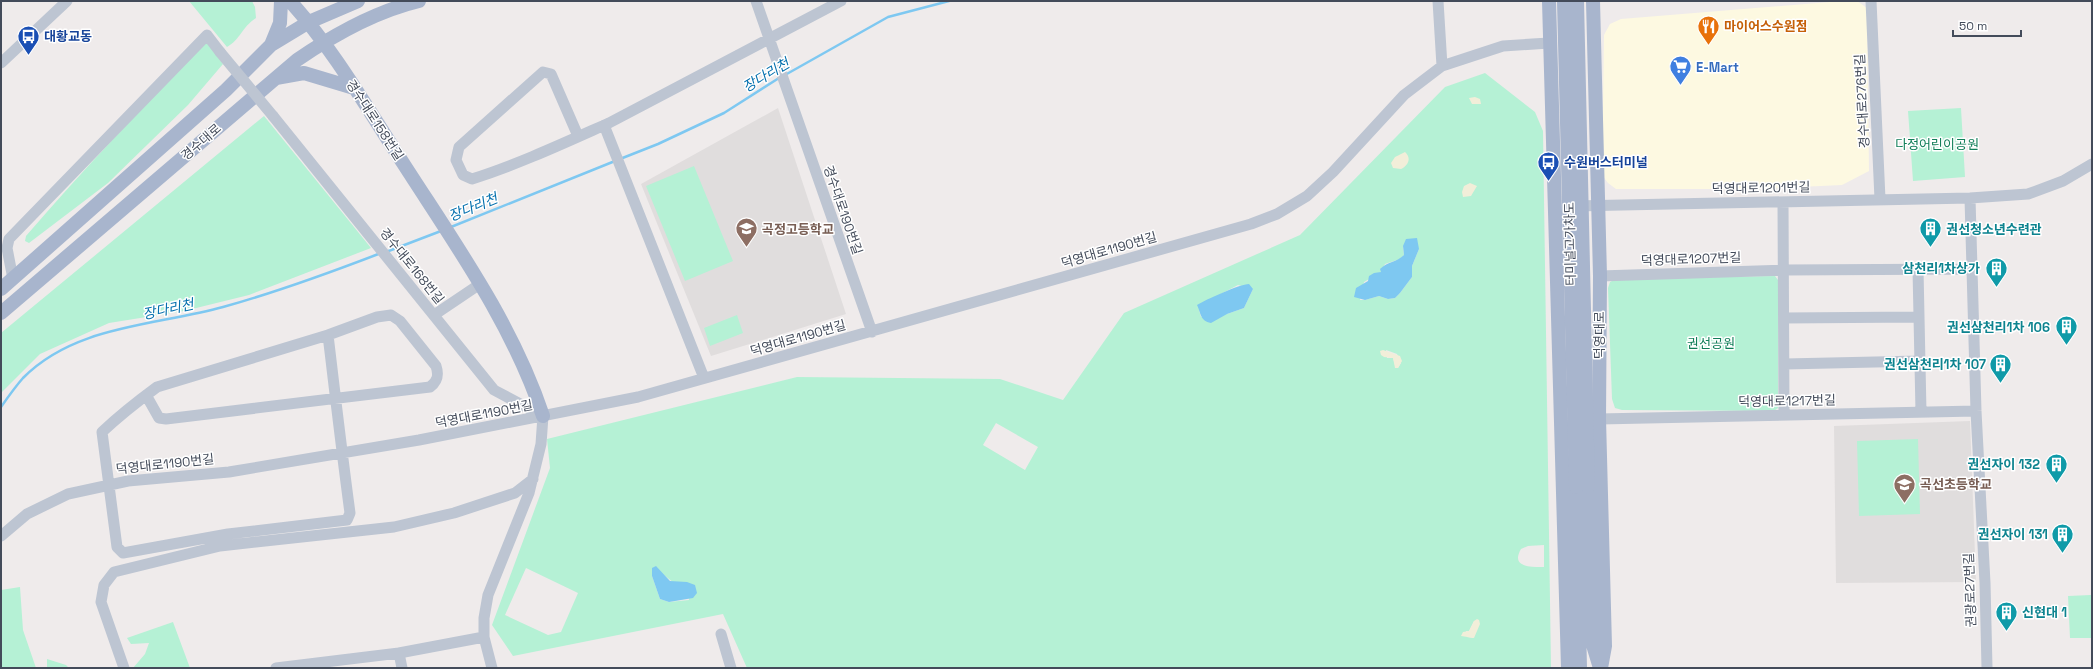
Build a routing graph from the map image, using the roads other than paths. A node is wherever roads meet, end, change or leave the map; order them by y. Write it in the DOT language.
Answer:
graph roads {
  1 [pos="67,1"];
  2 [pos="281,1"];
  3 [pos="290,1"];
  4 [pos="358,1"];
  5 [pos="419,1"];
  6 [pos="756,1"];
  7 [pos="841,1"];
  8 [pos="1438,1"];
  9 [pos="1548,1"];
  10 [pos="1564,1"];
  11 [pos="1577,1"];
  12 [pos="1593,1"];
  13 [pos="1871,1"];
  14 [pos="309,22"];
  15 [pos="768,39"];
  16 [pos="324,42"];
  17 [pos="1549,43"];
  18 [pos="271,45"];
  19 [pos="1,63"];
  20 [pos="1442,66"];
  21 [pos="275,78"];
  22 [pos="354,88"];
  23 [pos="604,125"];
  24 [pos="578,136"];
  25 [pos="2092,164"];
  26 [pos="1970,198"];
  27 [pos="1880,199"];
  28 [pos="1783,202"];
  29 [pos="1597,204"];
  30 [pos="1553,208"];
  31 [pos="1918,269"];
  32 [pos="1784,270"];
  33 [pos="1972,270"];
  34 [pos="1600,276"];
  35 [pos="13,279"];
  36 [pos="480,284"];
  37 [pos="1,289"];
  38 [pos="1,313"];
  39 [pos="434,315"];
  40 [pos="1919,317"];
  41 [pos="1784,318"];
  42 [pos="872,332"];
  43 [pos="328,335"];
  44 [pos="1920,361"];
  45 [pos="1784,364"];
  46 [pos="704,378"];
  47 [pos="146,395"];
  48 [pos="336,399"];
  49 [pos="1976,411"];
  50 [pos="1921,412"];
  51 [pos="1784,415"];
  52 [pos="543,416"];
  53 [pos="1599,419"];
  54 [pos="342,453"];
  55 [pos="533,479"];
  56 [pos="110,485"];
  57 [pos="1582,487"];
  58 [pos="1,536"];
  59 [pos="722,634"];
  60 [pos="484,637"];
  61 [pos="399,653"];
  62 [pos="124,668"];
  63 [pos="276,668"];
  64 [pos="402,668"];
  65 [pos="492,668"];
  66 [pos="731,668"];
  67 [pos="1568,668"];
  68 [pos="1580,668"];
  69 [pos="1600,668"];
  70 [pos="1987,668"];
  1 -- 19 [label="street"];
  2 -- 18 [label="main road"];
  3 -- 14 [label="main road, 경수대로158번길"];
  4 -- 14 [label="main road, 경수대로"];
  5 -- 16 [label="main road, 경수대로"];
  6 -- 15 [label="street"];
  7 -- 15 [label="street"];
  8 -- 20 [label="street"];
  9 -- 17 [label="main road"];
  10 -- 57 [label="main road, 터미널고가차도, bridge"];
  11 -- 57 [label="main road, 터미널고가차도, bridge"];
  12 -- 29 [label="main road, 덕영대로"];
  13 -- 27 [label="street, 경수대로276번길"];
  14 -- 16 [label="main road, 경수대로158번길"];
  14 -- 18 [label="main road, 경수대로"];
  15 -- 23 [label="street"];
  15 -- 42 [label="street, 경수대로190번길"];
  16 -- 21 [label="main road, 경수대로"];
  16 -- 22 [label="main road, 경수대로158번길"];
  17 -- 20 [label="street, 덕영대로1190번길"];
  17 -- 30 [label="main road"];
  18 -- 35 [label="main road, 경수대로"];
  20 -- 42 [label="street, 덕영대로1190번길"];
  21 -- 22 [label="main road"];
  21 -- 38 [label="main road, 경수대로"];
  22 -- 36 [label="main road, 경수대로158번길"];
  23 -- 24 [label="street"];
  23 -- 46 [label="street"];
  24 -- 24 [label="street"];
  25 -- 26 [label="street, 덕영대로1201번길"];
  26 -- 27 [label="street, 덕영대로1201번길"];
  26 -- 33 [label="street, 권광로27번길"];
  27 -- 28 [label="street, 덕영대로1201번길"];
  28 -- 29 [label="street, 덕영대로1201번길"];
  28 -- 32 [label="street"];
  29 -- 30 [label="street, 덕영대로1201번길"];
  29 -- 34 [label="main road, 덕영대로"];
  30 -- 67 [label="main road"];
  31 -- 32 [label="street, 덕영대로1207번길"];
  31 -- 33 [label="street, 덕영대로1207번길"];
  31 -- 40 [label="street"];
  32 -- 34 [label="street, 덕영대로1207번길"];
  32 -- 41 [label="street"];
  33 -- 49 [label="street, 권광로27번길"];
  34 -- 53 [label="main road, 덕영대로"];
  35 -- 37 [label="main road, 경수대로"];
  35 -- 39 [label="street, 경수대로168번길, bridge"];
  36 -- 39 [label="street"];
  36 -- 52 [label="main road"];
  39 -- 52 [label="street, 경수대로168번길"];
  40 -- 41 [label="street"];
  40 -- 44 [label="street"];
  41 -- 45 [label="street"];
  42 -- 46 [label="street, 덕영대로1190번길"];
  43 -- 47 [label="street"];
  43 -- 48 [label="street"];
  43 -- 48 [label="street"];
  44 -- 45 [label="street"];
  44 -- 50 [label="street"];
  45 -- 51 [label="street"];
  46 -- 52 [label="street, 덕영대로1190번길"];
  47 -- 48 [label="street"];
  47 -- 56 [label="street"];
  48 -- 54 [label="street"];
  49 -- 50 [label="street, 덕영대로1217번길"];
  49 -- 70 [label="street, 권광로27번길"];
  50 -- 51 [label="street, 덕영대로1217번길"];
  51 -- 53 [label="street, 덕영대로1217번길"];
  52 -- 54 [label="street, 덕영대로1190번길"];
  52 -- 55 [label="street"];
  53 -- 69 [label="main road, 덕영대로"];
  54 -- 56 [label="street, 덕영대로1190번길"];
  54 -- 56 [label="street"];
  55 -- 60 [label="street"];
  55 -- 62 [label="street"];
  56 -- 58 [label="street, 덕영대로1190번길"];
  57 -- 68 [label="main road"];
  57 -- 69 [label="main road, 덕영대로"];
  59 -- 66 [label="street"];
  60 -- 61 [label="street"];
  60 -- 65 [label="street"];
  61 -- 63 [label="street"];
  61 -- 64 [label="street"];
}
